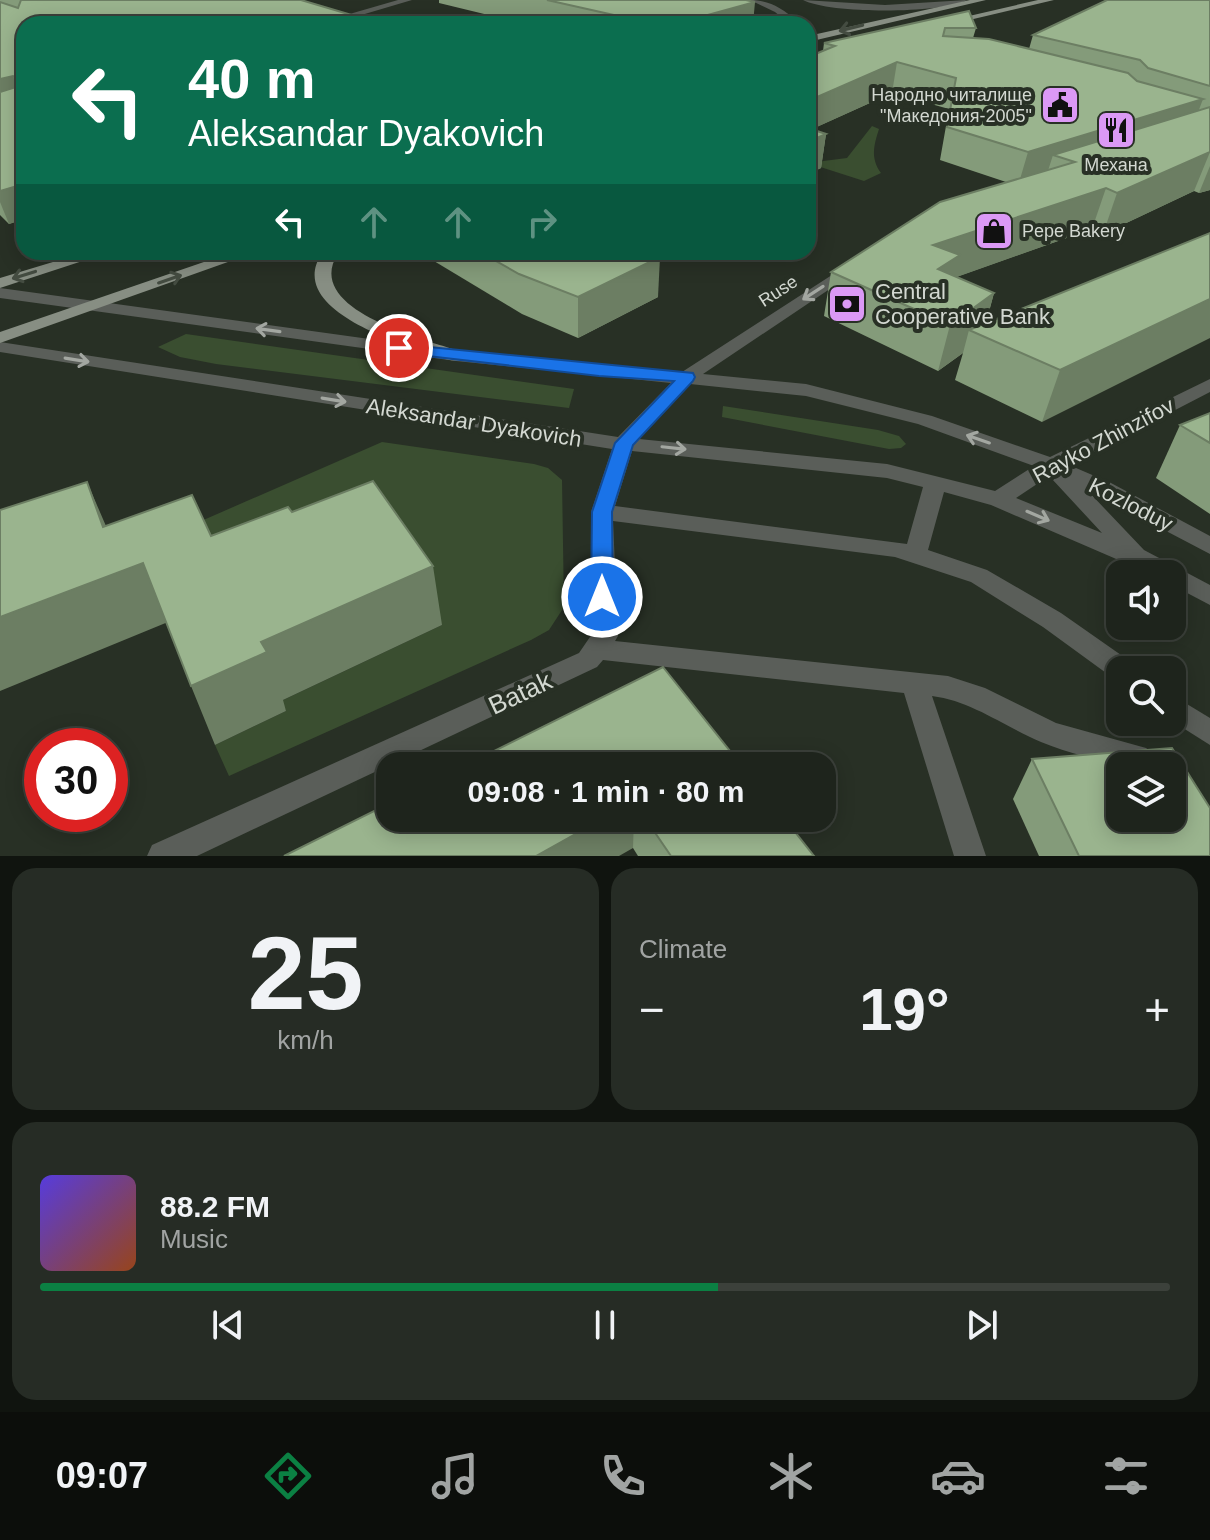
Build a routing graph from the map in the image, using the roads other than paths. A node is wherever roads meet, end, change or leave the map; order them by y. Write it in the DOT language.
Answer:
graph roads {
  1 [pos="408,0"];
  2 [pos="754,0"];
  3 [pos="807,0"];
  4 [pos="963,0"];
  5 [pos="982,0"];
  6 [pos="1050,0"];
  7 [pos="313,11"];
  8 [pos="329,16"];
  9 [pos="349,16"];
  10 [pos="783,16"];
  11 [pos="935,25"];
  12 [pos="816,37"];
  13 [pos="870,255"];
  14 [pos="76,260"];
  15 [pos="225,260"];
  16 [pos="327,260"];
  17 [pos="0,283"];
  18 [pos="0,293"];
  19 [pos="96,304"];
  20 [pos="0,338"];
  21 [pos="0,347"];
  22 [pos="456,356"];
  23 [pos="687,377"];
  24 [pos="1210,385"];
  25 [pos="624,443"];
  26 [pos="1051,465"];
  27 [pos="936,481"];
  28 [pos="998,499"];
  29 [pos="602,512"];
  30 [pos="1210,546"];
  31 [pos="915,555"];
  32 [pos="1139,557"];
  33 [pos="1145,560"];
  34 [pos="1186,582"];
  35 [pos="1210,596"];
  36 [pos="598,649"];
  37 [pos="1106,659"];
  38 [pos="915,684"];
  39 [pos="1186,716"];
  40 [pos="1210,733"];
  41 [pos="1118,752"];
  42 [pos="163,856"];
  43 [pos="970,856"];
  1 -- 9 [label="street"];
  2 -- 10 [label="street"];
  3 -- 4 [label="street"];
  5 -- 12 [label="main road, one-way"];
  6 -- 11 [label="main road"];
  7 -- 8 [label="street"];
  13 -- 23 [label="street, Ruse, one-way"];
  14 -- 17 [label="main road, one-way"];
  19 -- 15 [label="main road, one-way"];
  16 -- 22 [label="main road"];
  18 -- 19 [label="street"];
  19 -- 20 [label="main road"];
  22 -- 19 [label="street, one-way"];
  21 -- 25 [label="street, Aleksandar Dyakovich, one-way"];
  22 -- 23 [label="street"];
  23 -- 25 [label="street"];
  26 -- 23 [label="street, one-way"];
  24 -- 26 [label="street, Rayko Zhinzifov"];
  25 -- 27 [label="street, Aleksandar Dyakovich, one-way"];
  25 -- 29 [label="street"];
  26 -- 28 [label="street, Rayko Zhinzifov"];
  26 -- 30 [label="street, Kozloduy"];
  26 -- 32 [label="street"];
  27 -- 28 [label="street, Aleksandar Dyakovich"];
  27 -- 31 [label="street"];
  28 -- 32 [label="street, Aleksandar Dyakovich, one-way"];
  29 -- 31 [label="street"];
  29 -- 36 [label="street"];
  31 -- 37 [label="street"];
  32 -- 33 [label="street, Aleksandar Dyakovich"];
  34 -- 35 [label="street, Aleksandar Dyakovich"];
  36 -- 38 [label="street"];
  36 -- 42 [label="street, Batak"];
  38 -- 41 [label="street"];
  38 -- 43 [label="street"];
  39 -- 40 [label="street"];
}
